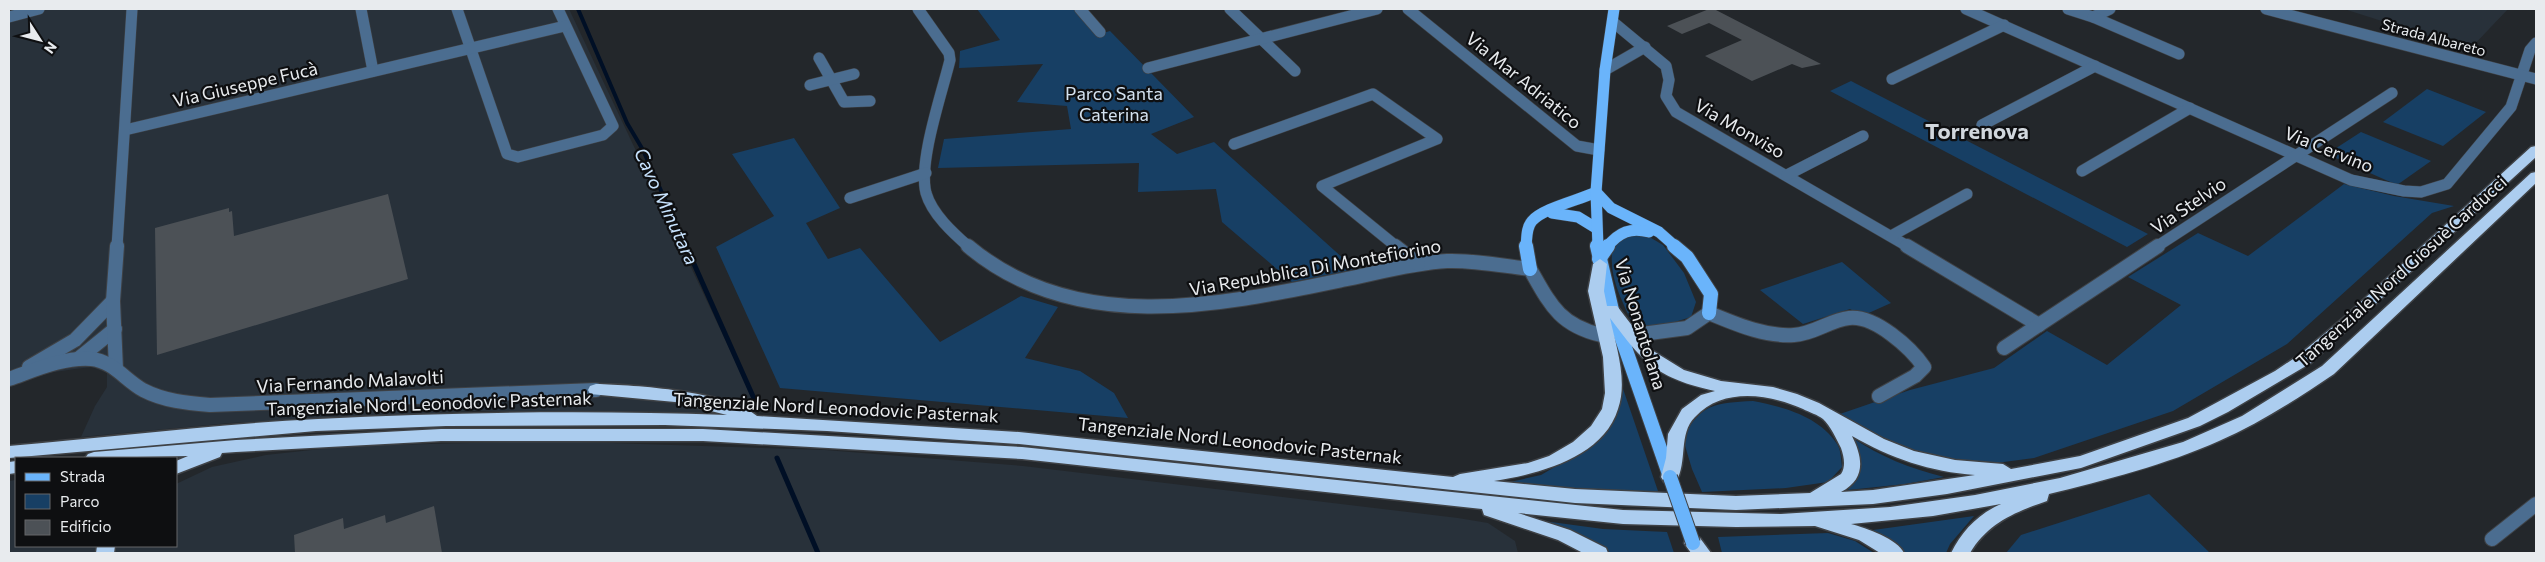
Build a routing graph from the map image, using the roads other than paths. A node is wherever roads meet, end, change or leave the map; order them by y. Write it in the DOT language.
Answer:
graph roads {
  1 [pos="39,9"];
  2 [pos="132,9"];
  3 [pos="361,9"];
  4 [pos="457,9"];
  5 [pos="558,9"];
  6 [pos="918,9"];
  7 [pos="1080,9"];
  8 [pos="1230,9"];
  9 [pos="1377,9"];
  10 [pos="1408,9"];
  11 [pos="1614,9"];
  12 [pos="1966,9"];
  13 [pos="2068,9"];
  14 [pos="2110,9"];
  15 [pos="2266,9"];
  16 [pos="9,17"];
  17 [pos="2093,17"];
  18 [pos="1613,22"];
  19 [pos="565,26"];
  20 [pos="2004,26"];
  21 [pos="1100,32"];
  22 [pos="1261,39"];
  23 [pos="2536,43"];
  24 [pos="1645,47"];
  25 [pos="469,49"];
  26 [pos="2179,54"];
  27 [pos="819,58"];
  28 [pos="1623,58"];
  29 [pos="1658,60"];
  30 [pos="2095,66"];
  31 [pos="1148,68"];
  32 [pos="1295,70"];
  33 [pos="1605,70"];
  34 [pos="373,71"];
  35 [pos="854,74"];
  36 [pos="2521,75"];
  37 [pos="1892,79"];
  38 [pos="2536,79"];
  39 [pos="831,80"];
  40 [pos="810,85"];
  41 [pos="2392,92"];
  42 [pos="870,101"];
  43 [pos="2190,108"];
  44 [pos="1982,125"];
  45 [pos="125,130"];
  46 [pos="1862,136"];
  47 [pos="1234,144"];
  48 [pos="1599,150"];
  49 [pos="2536,150"];
  50 [pos="2294,155"];
  51 [pos="2082,171"];
  52 [pos="926,173"];
  53 [pos="1787,175"];
  54 [pos="2536,176"];
  55 [pos="1596,192"];
  56 [pos="1967,194"];
  57 [pos="850,198"];
  58 [pos="1533,218"];
  59 [pos="1596,228"];
  60 [pos="1891,236"];
  61 [pos="1666,238"];
  62 [pos="1600,262"];
  63 [pos="1418,264"];
  64 [pos="1530,269"];
  65 [pos="113,301"];
  66 [pos="1612,310"];
  67 [pos="1709,313"];
  68 [pos="2039,325"];
  69 [pos="115,329"];
  70 [pos="1642,334"];
  71 [pos="1601,335"];
  72 [pos="76,340"];
  73 [pos="2004,348"];
  74 [pos="78,359"];
  75 [pos="116,369"];
  76 [pos="9,379"];
  77 [pos="596,390"];
  78 [pos="1741,390"];
  79 [pos="1879,396"];
  80 [pos="1828,416"];
  81 [pos="756,422"];
  82 [pos="236,446"];
  83 [pos="9,452"];
  84 [pos="106,457"];
  85 [pos="178,467"];
  86 [pos="2037,470"];
  87 [pos="1670,477"];
  88 [pos="2079,481"];
  89 [pos="1443,483"];
  90 [pos="1659,501"];
  91 [pos="1813,501"];
  92 [pos="1465,502"];
  93 [pos="2536,504"];
  94 [pos="1623,517"];
  95 [pos="1806,520"];
  96 [pos="2492,539"];
  97 [pos="1698,550"];
  98 [pos="1599,553"];
  99 [pos="1895,553"];
  100 [pos="1960,553"];
  1 -- 16 [label="street"];
  2 -- 45 [label="street"];
  3 -- 34 [label="street"];
  4 -- 25 [label="street"];
  5 -- 19 [label="street"];
  6 -- 52 [label="street, Via Repubblica Di Montefiorino"];
  7 -- 21 [label="street"];
  8 -- 22 [label="street"];
  9 -- 22 [label="street"];
  10 -- 48 [label="street, Via Mar Adriatico"];
  11 -- 18 [label="main road, Via Nonantolana"];
  12 -- 20 [label="street, Via Cervino"];
  13 -- 17 [label="street"];
  14 -- 17 [label="street"];
  15 -- 36 [label="street, Strada Albareto"];
  17 -- 26 [label="street"];
  18 -- 24 [label="street, Via Monviso"];
  18 -- 33 [label="main road, Via Nonantolana"];
  19 -- 25 [label="street, Via Giuseppe Fucà"];
  19 -- 25 [label="street"];
  20 -- 30 [label="street, Via Cervino"];
  20 -- 37 [label="street"];
  22 -- 31 [label="street"];
  22 -- 32 [label="street"];
  23 -- 36 [label="street, Via Cervino"];
  24 -- 28 [label="street"];
  24 -- 29 [label="street, Via Monviso"];
  25 -- 34 [label="street, Via Giuseppe Fucà"];
  27 -- 39 [label="street"];
  28 -- 29 [label="street"];
  28 -- 33 [label="street"];
  29 -- 53 [label="street, Via Monviso"];
  30 -- 43 [label="street, Via Cervino"];
  30 -- 44 [label="street"];
  33 -- 48 [label="main road, Via Nonantolana"];
  34 -- 45 [label="street, Via Giuseppe Fucà"];
  35 -- 39 [label="street"];
  36 -- 38 [label="street, Strada Albareto"];
  36 -- 50 [label="street, Via Cervino"];
  39 -- 40 [label="street"];
  39 -- 42 [label="street"];
  41 -- 50 [label="street, Via Stelvio"];
  43 -- 50 [label="street, Via Cervino"];
  43 -- 51 [label="street"];
  45 -- 65 [label="street"];
  46 -- 53 [label="street, Via Monviso"];
  47 -- 63 [label="street"];
  48 -- 55 [label="main road, Via Nonantolana"];
  49 -- 86 [label="highway, Tangenziale Nord Giosuè Carducci"];
  50 -- 68 [label="street, Via Stelvio"];
  52 -- 57 [label="street"];
  52 -- 63 [label="street, Via Repubblica Di Montefiorino"];
  53 -- 60 [label="street, Via Monviso"];
  54 -- 88 [label="highway, Tangenziale Nord Giosuè Carducci"];
  55 -- 58 [label="main road"];
  55 -- 59 [label="main road, Via Nonantolana"];
  55 -- 61 [label="main road"];
  56 -- 60 [label="street"];
  58 -- 59 [label="main road"];
  58 -- 64 [label="main road"];
  59 -- 62 [label="main road, Via Nonantolana"];
  60 -- 68 [label="street, Via Monviso"];
  61 -- 62 [label="main road"];
  61 -- 67 [label="main road"];
  62 -- 66 [label="main road, Via Nonantolana"];
  62 -- 89 [label="highway"];
  63 -- 64 [label="street, Via Repubblica Di Montefiorino"];
  64 -- 71 [label="street"];
  65 -- 69 [label="street"];
  65 -- 72 [label="street"];
  66 -- 78 [label="highway"];
  66 -- 87 [label="main road, Via Nonantolana"];
  67 -- 70 [label="street, Via Nonantolana"];
  67 -- 79 [label="street"];
  68 -- 73 [label="street, Via Stelvio"];
  69 -- 74 [label="street"];
  69 -- 75 [label="street"];
  72 -- 74 [label="street"];
  72 -- 76 [label="street"];
  74 -- 75 [label="street, Via Fernando Malavolti"];
  74 -- 76 [label="street"];
  75 -- 77 [label="street, Via Fernando Malavolti"];
  77 -- 81 [label="highway"];
  78 -- 80 [label="highway"];
  78 -- 87 [label="highway"];
  80 -- 86 [label="highway"];
  80 -- 91 [label="highway"];
  81 -- 83 [label="highway, Tangenziale Nord Leonodovic Pasternak"];
  81 -- 89 [label="highway, Tangenziale Nord Leonodovic Pasternak"];
  82 -- 84 [label="highway, Tangenziale Nord Leonodovic Pasternak"];
  82 -- 85 [label="highway"];
  82 -- 92 [label="highway, Tangenziale Nord Leonodovic Pasternak"];
  86 -- 91 [label="highway, Tangenziale Nord Giosuè Carducci"];
  87 -- 97 [label="main road, Via Nonantolana, bridge"];
  88 -- 95 [label="highway, Tangenziale Nord Giosuè Carducci"];
  88 -- 100 [label="highway"];
  89 -- 90 [label="highway, Tangenziale Nord Leonodovic Pasternak"];
  90 -- 91 [label="highway, Tangenziale Nord Giosuè Carducci"];
  92 -- 94 [label="highway, Tangenziale Nord Leonodovic Pasternak"];
  92 -- 98 [label="highway"];
  93 -- 96 [label="street"];
  94 -- 95 [label="highway, Tangenziale Nord Giosuè Carducci"];
  95 -- 99 [label="highway"];
}
